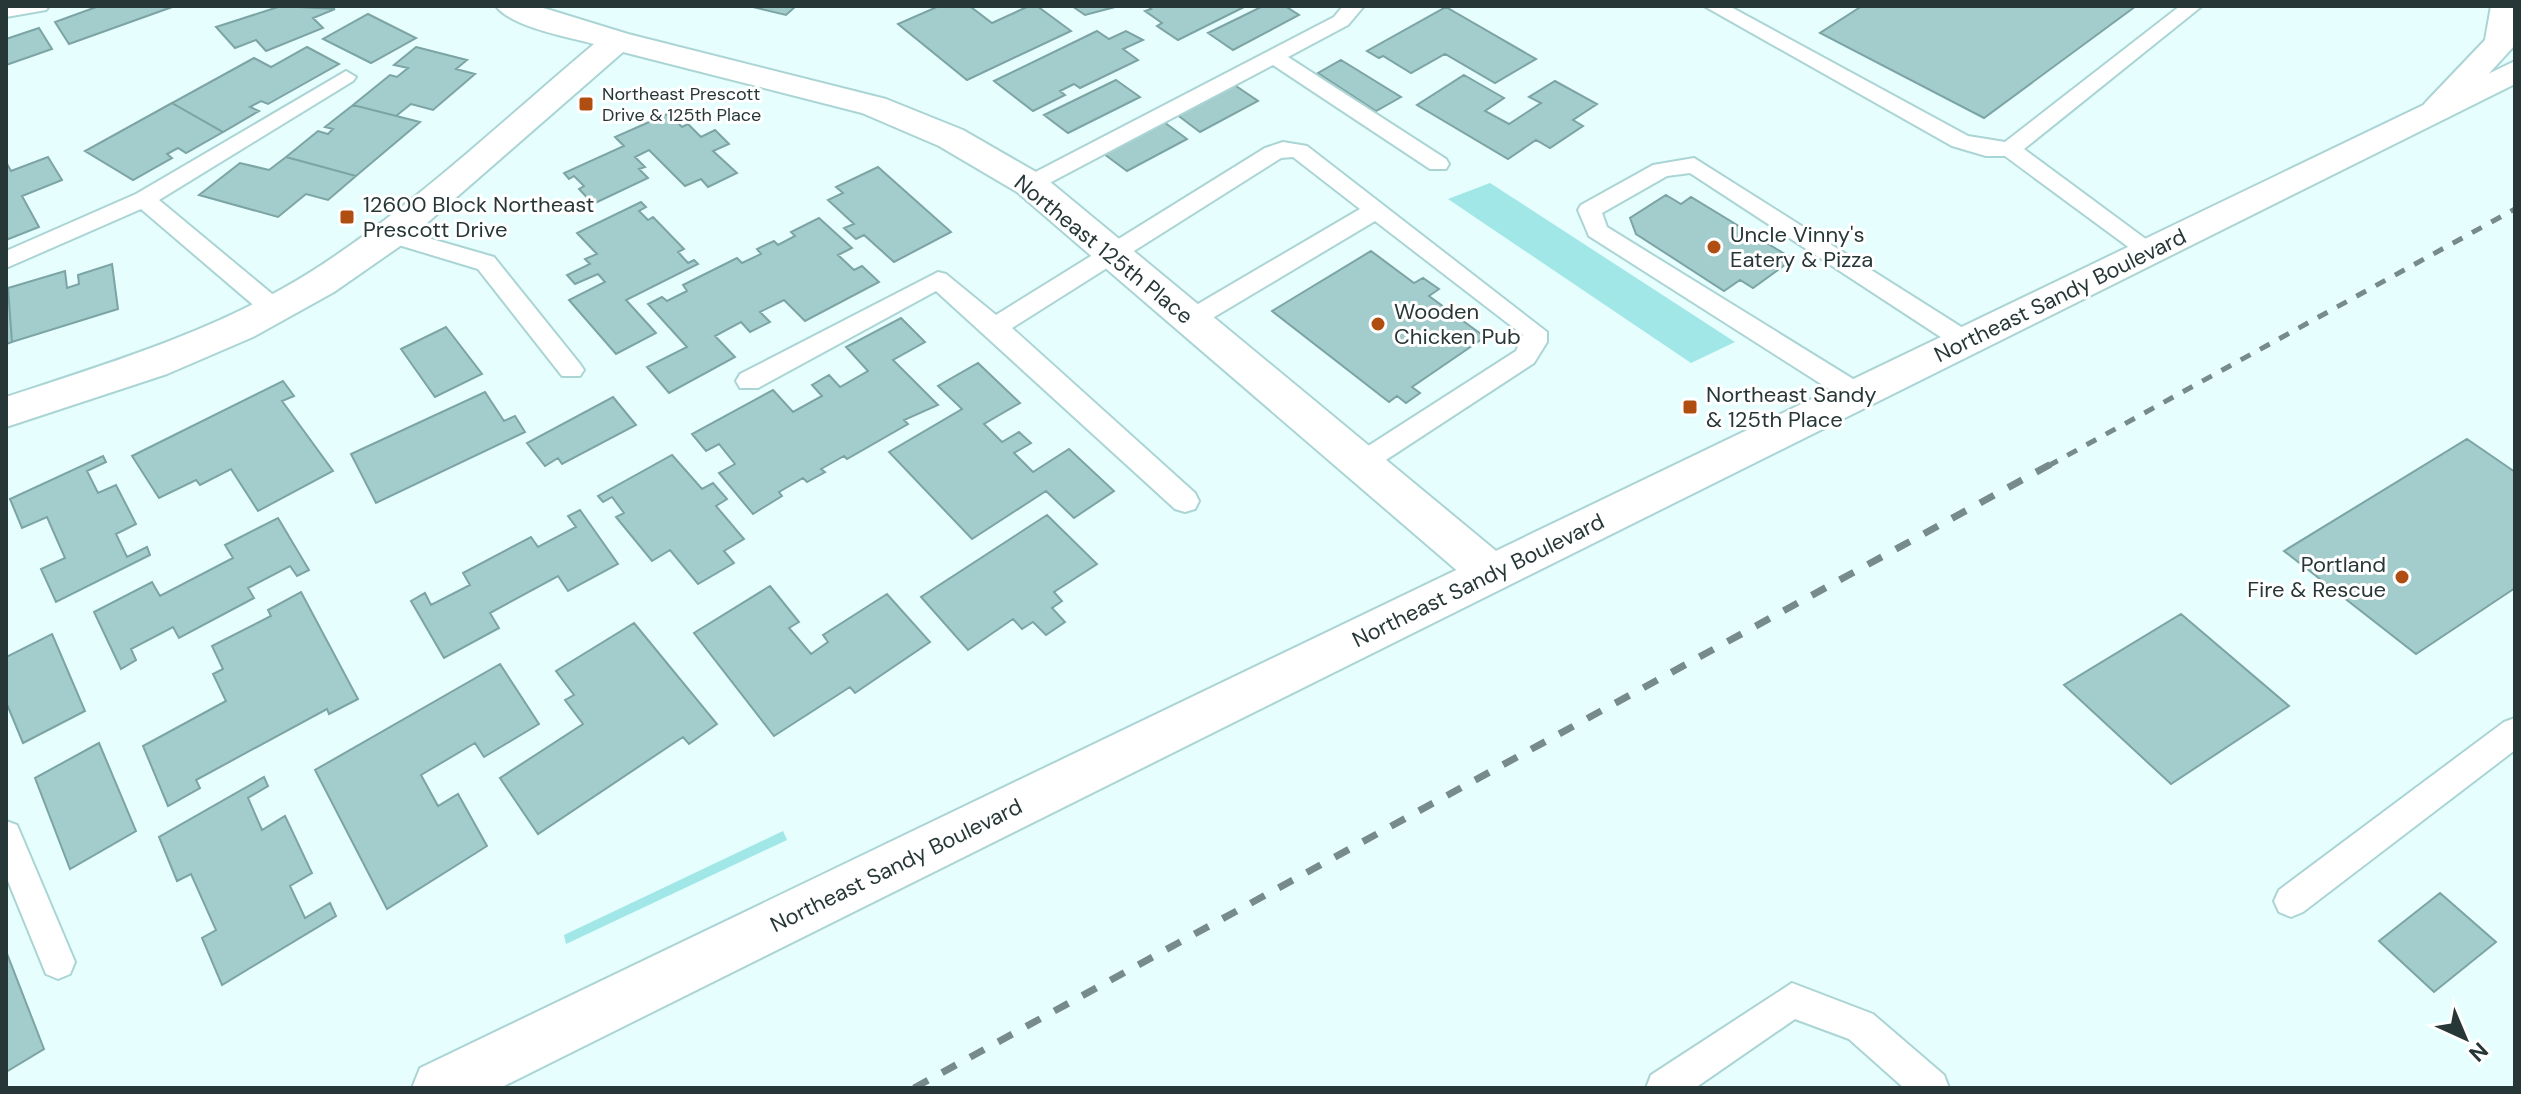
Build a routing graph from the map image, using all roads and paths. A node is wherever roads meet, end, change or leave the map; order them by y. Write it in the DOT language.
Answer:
graph roads {
  1 [pos="39,6"];
  2 [pos="512,6"];
  3 [pos="1354,6"];
  4 [pos="1714,6"];
  5 [pos="2192,6"];
  6 [pos="2507,6"];
  7 [pos="6,11"];
  8 [pos="617,41"];
  9 [pos="1273,56"];
  10 [pos="2515,71"];
  11 [pos="346,77"];
  12 [pos="2437,110"];
  13 [pos="2010,149"];
  14 [pos="1438,164"];
  15 [pos="1030,184"];
  16 [pos="144,199"];
  17 [pos="1376,210"];
  18 [pos="390,235"];
  19 [pos="2150,251"];
  20 [pos="1114,255"];
  21 [pos="6,260"];
  22 [pos="274,309"];
  23 [pos="1190,320"];
  24 [pos="995,327"];
  25 [pos="1965,341"];
  26 [pos="571,370"];
  27 [pos="749,381"];
  28 [pos="1857,394"];
  29 [pos="6,412"];
  30 [pos="1360,464"];
  31 [pos="1185,501"];
  32 [pos="1491,573"];
  33 [pos="2515,732"];
  34 [pos="6,836"];
  35 [pos="2291,901"];
  36 [pos="58,962"];
  37 [pos="440,1088"];
  38 [pos="1664,1088"];
  39 [pos="1931,1088"];
  1 -- 7 [label="lane"];
  2 -- 8 [label="main road, Northeast 125th Place"];
  3 -- 9 [label="lane"];
  4 -- 13 [label="lane"];
  5 -- 13 [label="lane"];
  6 -- 12 [label="main road"];
  8 -- 15 [label="main road, Northeast 125th Place"];
  8 -- 18 [label="main road"];
  9 -- 14 [label="lane"];
  9 -- 15 [label="lane"];
  10 -- 12 [label="main road, Northeast Sandy Boulevard"];
  11 -- 16 [label="lane"];
  12 -- 19 [label="main road, Northeast Sandy Boulevard"];
  13 -- 19 [label="lane"];
  15 -- 20 [label="main road, Northeast 125th Place"];
  16 -- 21 [label="lane"];
  16 -- 22 [label="lane"];
  17 -- 20 [label="lane"];
  17 -- 23 [label="lane"];
  17 -- 30 [label="lane"];
  18 -- 22 [label="main road"];
  18 -- 26 [label="lane"];
  19 -- 25 [label="main road, Northeast Sandy Boulevard"];
  20 -- 23 [label="main road, Northeast 125th Place"];
  20 -- 24 [label="lane"];
  22 -- 29 [label="main road"];
  23 -- 30 [label="main road, Northeast 125th Place"];
  24 -- 27 [label="lane"];
  24 -- 31 [label="lane"];
  25 -- 28 [label="main road, Northeast Sandy Boulevard"];
  25 -- 28 [label="lane"];
  28 -- 32 [label="main road, Northeast Sandy Boulevard"];
  30 -- 32 [label="main road, Northeast 125th Place"];
  32 -- 37 [label="main road, Northeast Sandy Boulevard"];
  33 -- 35 [label="lane"];
  34 -- 36 [label="lane"];
  38 -- 39 [label="lane"];
}
